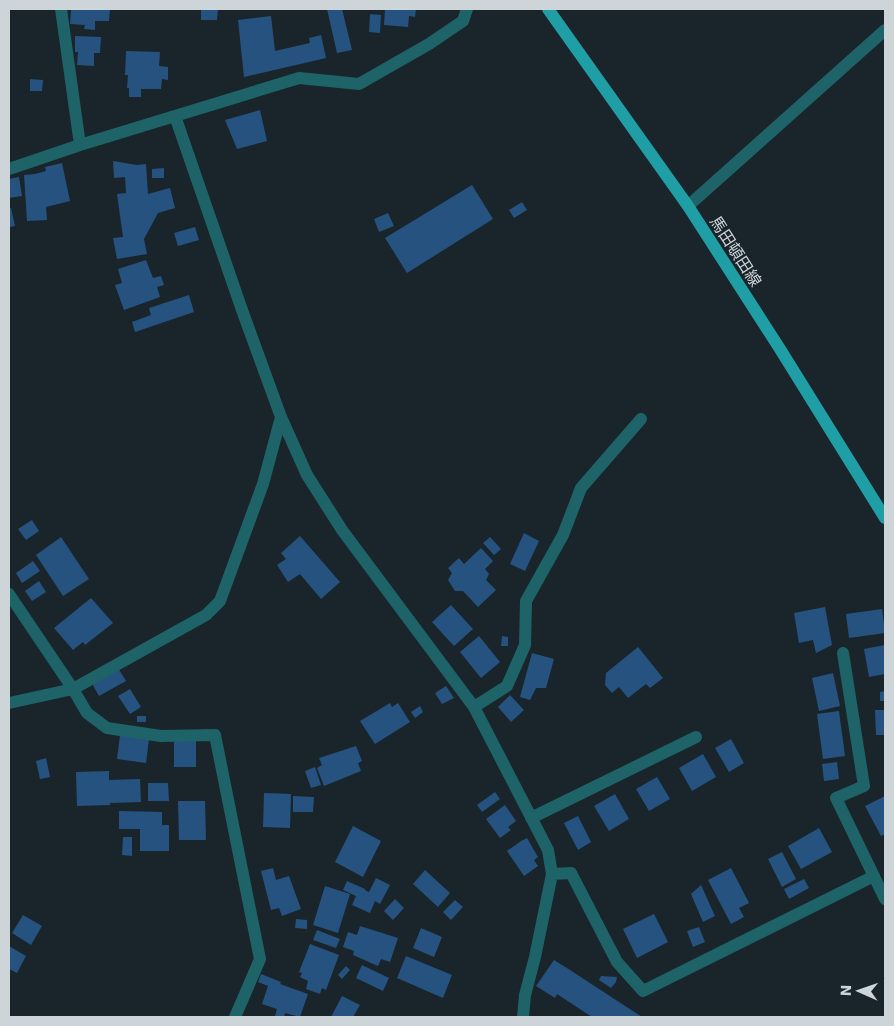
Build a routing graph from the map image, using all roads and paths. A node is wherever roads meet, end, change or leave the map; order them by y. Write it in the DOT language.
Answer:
graph roads {
  1 [pos="61,9"];
  2 [pos="467,9"];
  3 [pos="548,9"];
  4 [pos="885,30"];
  5 [pos="175,116"];
  6 [pos="80,145"];
  7 [pos="9,169"];
  8 [pos="688,206"];
  9 [pos="281,417"];
  10 [pos="641,418"];
  11 [pos="885,518"];
  12 [pos="9,594"];
  13 [pos="843,653"];
  14 [pos="73,689"];
  15 [pos="9,703"];
  16 [pos="474,707"];
  17 [pos="696,737"];
  18 [pos="531,818"];
  19 [pos="552,874"];
  20 [pos="874,876"];
  21 [pos="885,899"];
  22 [pos="235,1017"];
  23 [pos="523,1017"];
  1 -- 6 [label="street"];
  2 -- 5 [label="street"];
  3 -- 8 [label="main road, 馬田頓田線"];
  4 -- 8 [label="street"];
  5 -- 6 [label="street"];
  5 -- 9 [label="street"];
  6 -- 7 [label="street"];
  8 -- 11 [label="main road, 馬田頓田線"];
  9 -- 14 [label="street"];
  9 -- 16 [label="street"];
  10 -- 16 [label="street"];
  12 -- 14 [label="street"];
  13 -- 20 [label="street"];
  14 -- 15 [label="street"];
  14 -- 22 [label="street"];
  16 -- 18 [label="street"];
  17 -- 18 [label="street"];
  18 -- 19 [label="street"];
  19 -- 20 [label="street"];
  19 -- 23 [label="street"];
  20 -- 21 [label="street"];
}
